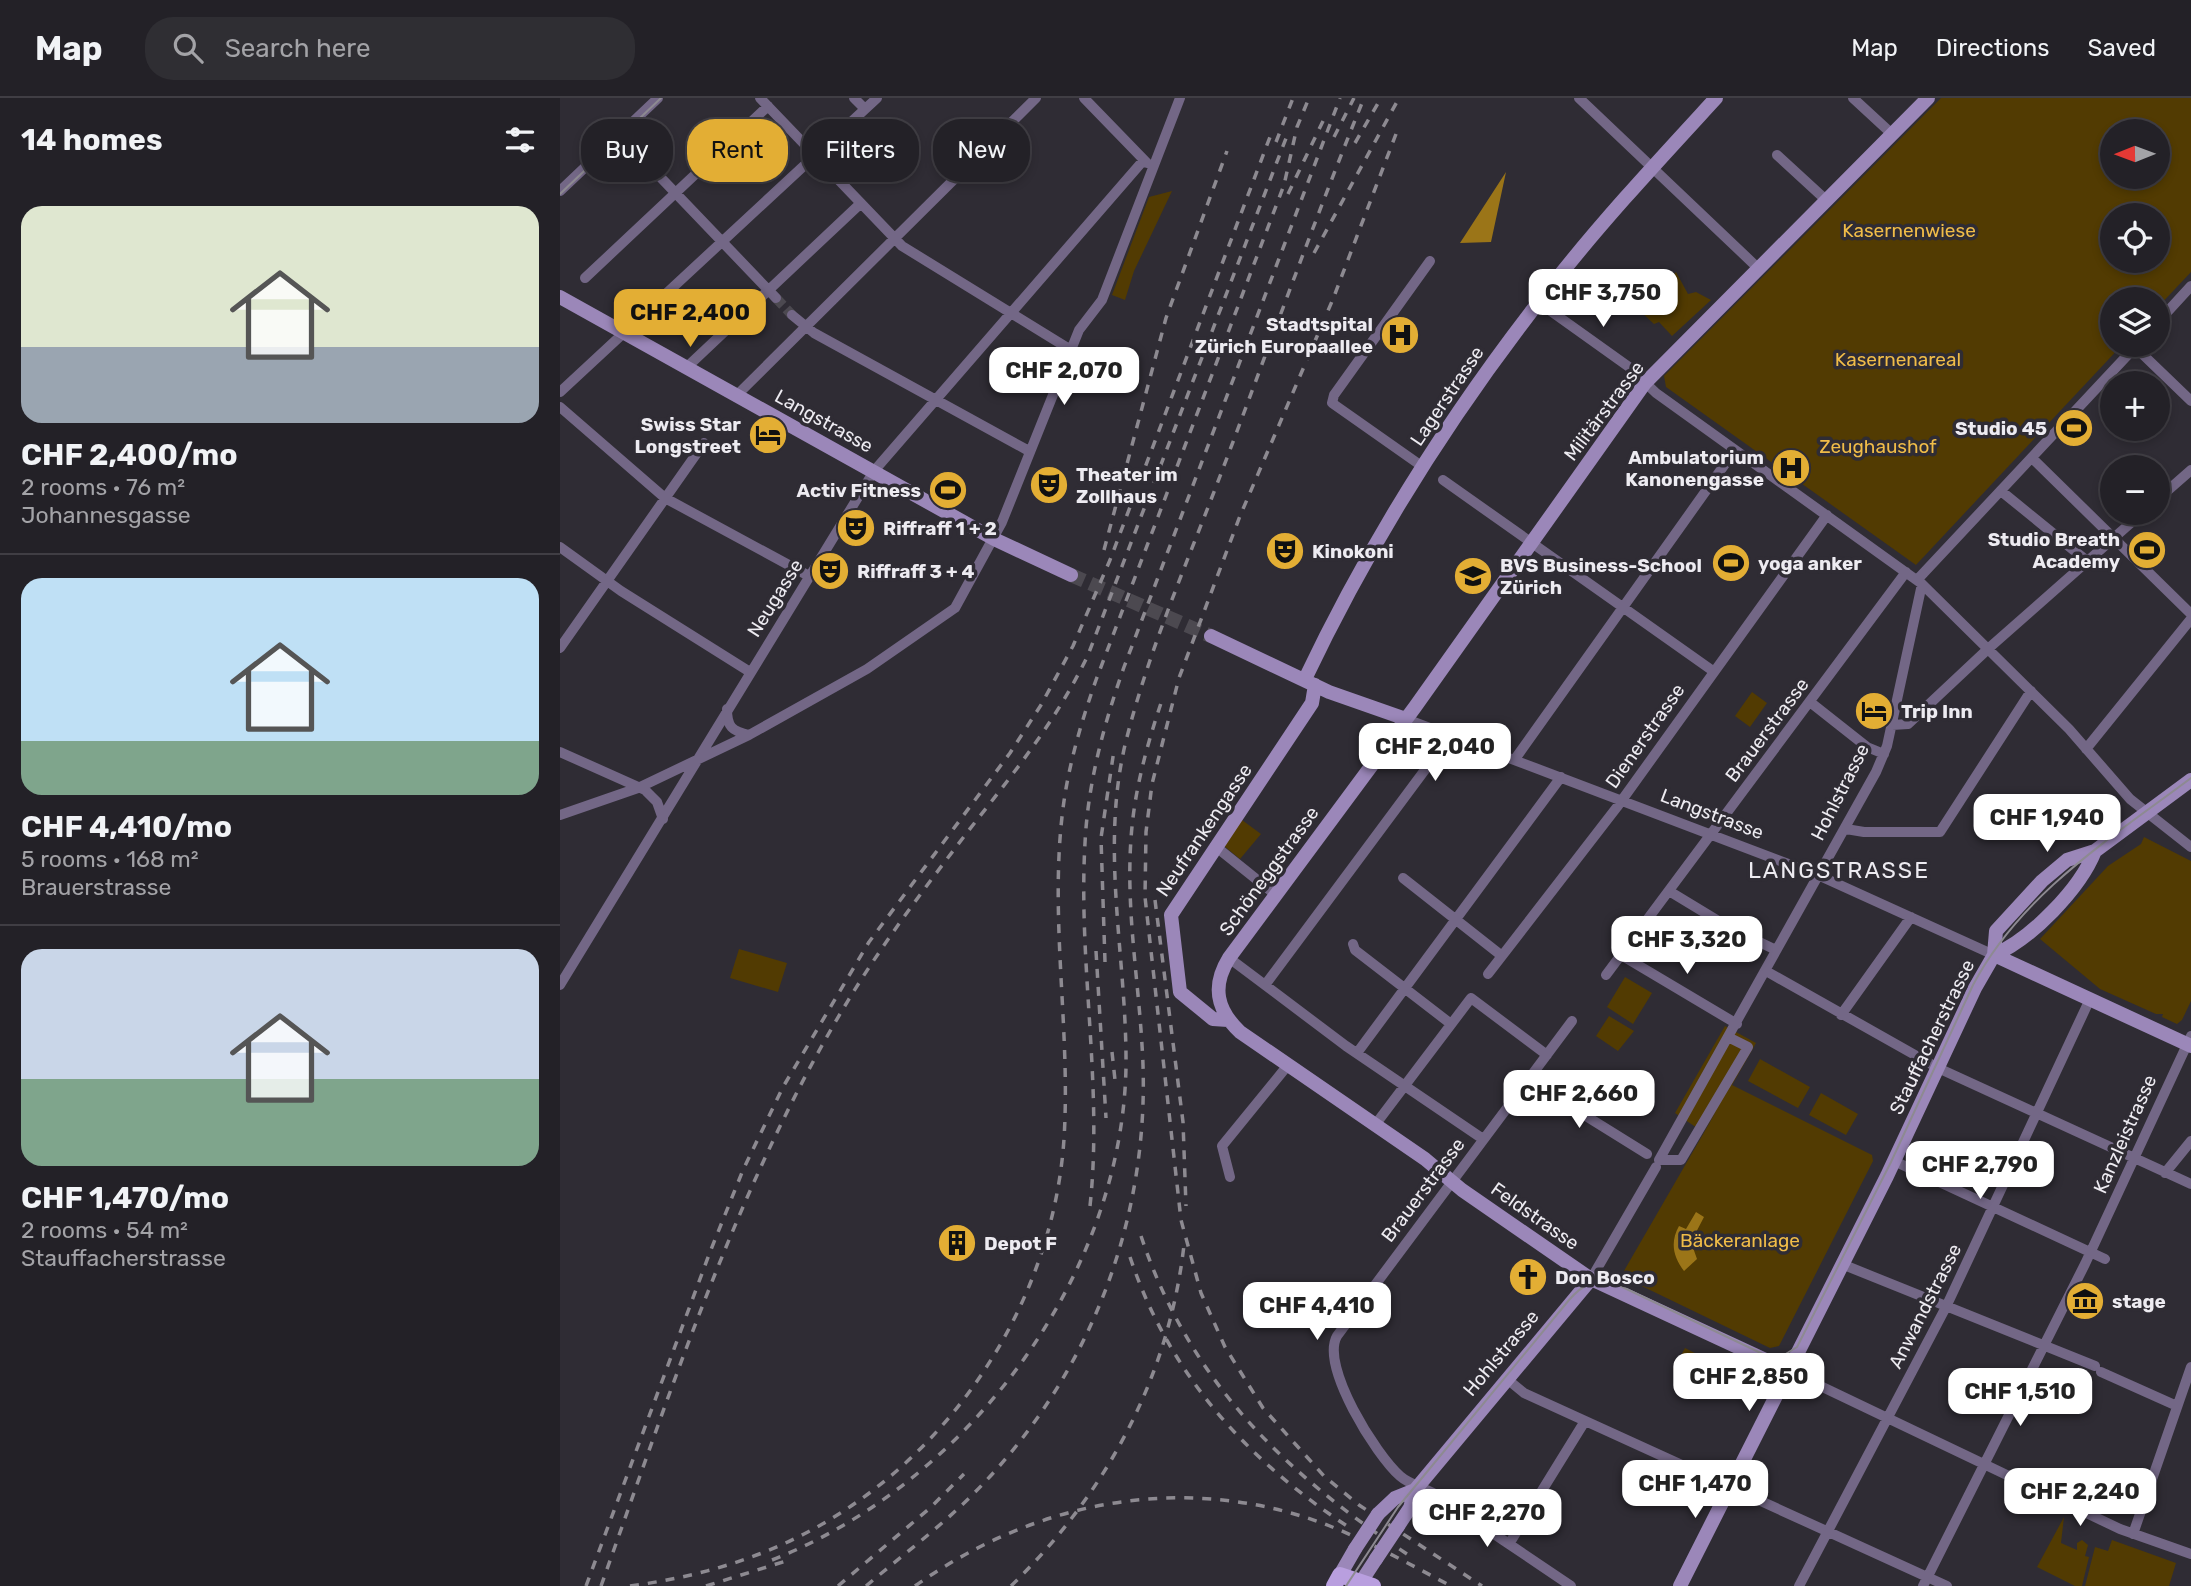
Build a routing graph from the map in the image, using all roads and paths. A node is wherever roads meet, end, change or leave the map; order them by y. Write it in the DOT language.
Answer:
graph roads {
  1 [pos="658,98"];
  2 [pos="853,98"];
  3 [pos="877,98"];
  4 [pos="1036,98"];
  5 [pos="1084,98"];
  6 [pos="1180,98"];
  7 [pos="1579,98"];
  8 [pos="1716,98"];
  9 [pos="1853,98"];
  10 [pos="1928,98"];
  11 [pos="764,102"];
  12 [pos="864,109"];
  13 [pos="636,119"];
  14 [pos="853,119"];
  15 [pos="1892,134"];
  16 [pos="802,142"];
  17 [pos="1777,155"];
  18 [pos="1148,164"];
  19 [pos="802,166"];
  20 [pos="1653,169"];
  21 [pos="581,172"];
  22 [pos="560,173"];
  23 [pos="665,182"];
  24 [pos="839,182"];
  25 [pos="569,183"];
  26 [pos="560,191"];
  27 [pos="676,193"];
  28 [pos="1826,201"];
  29 [pos="860,204"];
  30 [pos="894,238"];
  31 [pos="723,241"];
  32 [pos="1430,261"];
  33 [pos="1759,269"];
  34 [pos="585,278"];
  35 [pos="2191,286"];
  36 [pos="767,289"];
  37 [pos="560,297"];
  38 [pos="776,298"];
  39 [pos="1538,302"];
  40 [pos="2170,309"];
  41 [pos="1010,314"];
  42 [pos="792,315"];
  43 [pos="805,328"];
  44 [pos="626,334"];
  45 [pos="1071,350"];
  46 [pos="2126,357"];
  47 [pos="2147,357"];
  48 [pos="687,367"];
  49 [pos="1645,383"];
  50 [pos="560,392"];
  51 [pos="737,395"];
  52 [pos="935,400"];
  53 [pos="2191,401"];
  54 [pos="560,407"];
  55 [pos="704,443"];
  56 [pos="1735,450"];
  57 [pos="1029,451"];
  58 [pos="2032,458"];
  59 [pos="1423,467"];
  60 [pos="2191,470"];
  61 [pos="874,471"];
  62 [pos="1443,480"];
  63 [pos="2170,488"];
  64 [pos="2001,491"];
  65 [pos="665,498"];
  66 [pos="1827,515"];
  67 [pos="2129,525"];
  68 [pos="994,539"];
  69 [pos="2113,539"];
  70 [pos="1531,543"];
  71 [pos="560,547"];
  72 [pos="2087,561"];
  73 [pos="1906,572"];
  74 [pos="1071,575"];
  75 [pos="809,576"];
  76 [pos="607,581"];
  77 [pos="1919,582"];
  78 [pos="1622,608"];
  79 [pos="2191,617"];
  80 [pos="1211,636"];
  81 [pos="560,647"];
  82 [pos="1989,648"];
  83 [pos="1713,671"];
  84 [pos="750,672"];
  85 [pos="1310,682"];
  86 [pos="2031,691"];
  87 [pos="1810,702"];
  88 [pos="727,709"];
  89 [pos="1406,719"];
  90 [pos="1892,725"];
  91 [pos="1448,734"];
  92 [pos="749,735"];
  93 [pos="2086,749"];
  94 [pos="560,752"];
  95 [pos="1884,754"];
  96 [pos="1515,760"];
  97 [pos="696,761"];
  98 [pos="1560,777"];
  99 [pos="2191,780"];
  100 [pos="638,788"];
  101 [pos="1621,800"];
  102 [pos="2148,813"];
  103 [pos="560,815"];
  104 [pos="663,819"];
  105 [pos="1846,829"];
  106 [pos="1712,835"];
  107 [pos="1215,846"];
  108 [pos="2191,847"];
  109 [pos="2095,851"];
  110 [pos="1820,876"];
  111 [pos="1403,878"];
  112 [pos="1669,891"];
  113 [pos="1276,895"];
  114 [pos="1911,917"];
  115 [pos="1456,921"];
  116 [pos="1353,944"];
  117 [pos="1776,950"];
  118 [pos="1621,955"];
  119 [pos="1994,955"];
  120 [pos="1502,956"];
  121 [pos="1229,958"];
  122 [pos="1766,971"];
  123 [pos="1488,974"];
  124 [pos="1606,975"];
  125 [pos="560,985"];
  126 [pos="1265,985"];
  127 [pos="1405,988"];
  128 [pos="2090,999"];
  129 [pos="1842,1015"];
  130 [pos="1228,1020"];
  131 [pos="1572,1021"];
  132 [pos="1451,1024"];
  133 [pos="1737,1024"];
  134 [pos="1730,1038"];
  135 [pos="2190,1042"];
  136 [pos="1357,1054"];
  137 [pos="1547,1055"];
  138 [pos="1289,1065"];
  139 [pos="1938,1068"];
  140 [pos="1528,1080"];
  141 [pos="1404,1086"];
  142 [pos="2037,1114"];
  143 [pos="1375,1125"];
  144 [pos="1483,1139"];
  145 [pos="2191,1142"];
  146 [pos="1647,1154"];
  147 [pos="2133,1158"];
  148 [pos="1894,1161"];
  149 [pos="1656,1167"];
  150 [pos="2165,1172"];
  151 [pos="1230,1177"];
  152 [pos="1452,1182"];
  153 [pos="2191,1184"];
  154 [pos="1995,1207"];
  155 [pos="2091,1251"];
  156 [pos="2105,1259"];
  157 [pos="1844,1265"];
  158 [pos="1591,1279"];
  159 [pos="1945,1307"];
  160 [pos="2044,1346"];
  161 [pos="2191,1367"];
  162 [pos="1790,1371"];
  163 [pos="1507,1379"];
  164 [pos="2178,1406"];
  165 [pos="1888,1418"];
  166 [pos="1585,1421"];
  167 [pos="1984,1464"];
  168 [pos="1417,1488"];
  169 [pos="1731,1489"];
  170 [pos="1829,1532"];
  171 [pos="2133,1534"];
  172 [pos="1509,1544"];
  173 [pos="2191,1554"];
  174 [pos="1337,1580"];
  175 [pos="1925,1582"];
  176 [pos="1365,1585"];
  177 [pos="1571,1586"];
  178 [pos="1680,1586"];
  179 [pos="1799,1586"];
  180 [pos="1947,1586"];
  1 -- 13 [label="street"];
  2 -- 12 [label="street"];
  3 -- 12 [label="street"];
  4 -- 30 [label="street"];
  5 -- 18 [label="street"];
  6 -- 18 [label="street"];
  7 -- 20 [label="street"];
  8 -- 20 [label="street, Lagerstrasse"];
  9 -- 15 [label="street"];
  10 -- 15 [label="street, Militärstrasse"];
  11 -- 16 [label="street"];
  11 -- 27 [label="street"];
  12 -- 14 [label="street"];
  15 -- 28 [label="street, Militärstrasse"];
  17 -- 28 [label="street"];
  18 -- 41 [label="street, Neugasse"];
  18 -- 45 [label="street"];
  19 -- 31 [label="street"];
  20 -- 33 [label="street"];
  20 -- 39 [label="street, Lagerstrasse"];
  21 -- 25 [label="street"];
  22 -- 25 [label="street"];
  23 -- 27 [label="street"];
  24 -- 29 [label="street"];
  25 -- 26 [label="street"];
  27 -- 31 [label="street"];
  27 -- 34 [label="street"];
  28 -- 33 [label="street, Militärstrasse"];
  29 -- 30 [label="street"];
  29 -- 36 [label="street"];
  30 -- 41 [label="street"];
  30 -- 43 [label="street"];
  31 -- 36 [label="street"];
  31 -- 44 [label="street"];
  32 -- 59 [label="street"];
  33 -- 49 [label="street, Militärstrasse"];
  35 -- 40 [label="street"];
  36 -- 38 [label="street"];
  36 -- 48 [label="street"];
  37 -- 44 [label="street, Langstrasse"];
  39 -- 49 [label="street"];
  39 -- 59 [label="street, Lagerstrasse"];
  41 -- 45 [label="street"];
  41 -- 52 [label="street, Neugasse"];
  42 -- 43 [label="street"];
  43 -- 51 [label="street"];
  43 -- 52 [label="street"];
  44 -- 48 [label="street, Langstrasse"];
  44 -- 50 [label="street"];
  45 -- 57 [label="street"];
  46 -- 58 [label="street"];
  47 -- 53 [label="street"];
  48 -- 51 [label="street, Langstrasse"];
  49 -- 56 [label="street"];
  49 -- 70 [label="street, Militärstrasse"];
  51 -- 61 [label="street, Langstrasse"];
  52 -- 57 [label="street"];
  52 -- 61 [label="street, Neugasse"];
  54 -- 65 [label="street"];
  55 -- 65 [label="street"];
  56 -- 66 [label="street"];
  56 -- 78 [label="street"];
  57 -- 68 [label="street"];
  58 -- 64 [label="street"];
  58 -- 69 [label="street"];
  59 -- 85 [label="street, Lagerstrasse"];
  60 -- 63 [label="street"];
  61 -- 68 [label="street, Langstrasse"];
  61 -- 75 [label="street, Neugasse"];
  62 -- 70 [label="street"];
  64 -- 72 [label="street"];
  64 -- 77 [label="street"];
  65 -- 75 [label="street"];
  65 -- 76 [label="street"];
  66 -- 73 [label="street"];
  66 -- 83 [label="street, Dienerstrasse"];
  67 -- 69 [label="street"];
  68 -- 74 [label="street, Langstrasse"];
  68 -- 92 [label="street"];
  69 -- 72 [label="street"];
  69 -- 79 [label="street"];
  70 -- 78 [label="street"];
  70 -- 89 [label="street, Militärstrasse"];
  71 -- 76 [label="street"];
  72 -- 82 [label="street"];
  73 -- 77 [label="street"];
  73 -- 87 [label="street, Brauerstrasse"];
  75 -- 84 [label="street, Neugasse"];
  76 -- 81 [label="street"];
  76 -- 84 [label="street"];
  77 -- 82 [label="street"];
  77 -- 90 [label="street, Hohlstrasse"];
  78 -- 83 [label="street"];
  78 -- 96 [label="street"];
  79 -- 93 [label="street"];
  80 -- 85 [label="street, Langstrasse"];
  82 -- 86 [label="street"];
  82 -- 90 [label="street"];
  83 -- 101 [label="street, Dienerstrasse"];
  84 -- 88 [label="street, Neugasse"];
  85 -- 89 [label="street, Langstrasse"];
  85 -- 107 [label="street, Neufrankengasse"];
  86 -- 93 [label="street"];
  86 -- 105 [label="street"];
  87 -- 95 [label="street"];
  87 -- 106 [label="street, Brauerstrasse"];
  88 -- 92 [label="street"];
  88 -- 97 [label="street, Neugasse"];
  89 -- 91 [label="street, Langstrasse"];
  89 -- 113 [label="street, Schöneggstrasse"];
  90 -- 95 [label="street, Hohlstrasse"];
  91 -- 96 [label="street, Langstrasse"];
  91 -- 126 [label="street"];
  92 -- 97 [label="street"];
  93 -- 102 [label="street"];
  94 -- 100 [label="street"];
  95 -- 105 [label="street, Hohlstrasse"];
  96 -- 98 [label="street, Langstrasse"];
  97 -- 100 [label="street"];
  97 -- 104 [label="street, Neugasse"];
  98 -- 101 [label="street, Langstrasse"];
  98 -- 115 [label="street"];
  99 -- 102 [label="street, Stauffacherstrasse"];
  100 -- 103 [label="street"];
  100 -- 104 [label="street"];
  101 -- 106 [label="street, Langstrasse"];
  101 -- 120 [label="street, Dienerstrasse"];
  102 -- 108 [label="street"];
  102 -- 109 [label="street, Stauffacherstrasse"];
  104 -- 125 [label="street, Neugasse"];
  105 -- 110 [label="street, Hohlstrasse"];
  106 -- 110 [label="street, Langstrasse"];
  106 -- 112 [label="street, Brauerstrasse"];
  107 -- 113 [label="street"];
  107 -- 130 [label="street, Neufrankengasse"];
  109 -- 119 [label="street, Stauffacherstrasse"];
  109 -- 119 [label="street, Stauffacherstrasse"];
  110 -- 114 [label="street, Langstrasse"];
  110 -- 117 [label="street, Hohlstrasse"];
  111 -- 115 [label="street"];
  112 -- 117 [label="street"];
  112 -- 118 [label="street, Brauerstrasse"];
  113 -- 121 [label="street, Schöneggstrasse"];
  114 -- 119 [label="street, Langstrasse"];
  114 -- 129 [label="street"];
  115 -- 120 [label="street"];
  115 -- 127 [label="street"];
  116 -- 127 [label="street"];
  117 -- 122 [label="street, Hohlstrasse"];
  118 -- 124 [label="street, Brauerstrasse"];
  118 -- 133 [label="street"];
  119 -- 128 [label="street, Langstrasse"];
  119 -- 139 [label="street, Stauffacherstrasse"];
  120 -- 123 [label="street, Dienerstrasse"];
  121 -- 126 [label="street"];
  121 -- 130 [label="street, Schöneggstrasse"];
  122 -- 129 [label="street"];
  122 -- 133 [label="street, Hohlstrasse"];
  126 -- 136 [label="street"];
  127 -- 132 [label="street"];
  127 -- 136 [label="street"];
  128 -- 135 [label="street, Langstrasse"];
  128 -- 142 [label="street, Anwandstrasse"];
  129 -- 139 [label="street"];
  130 -- 138 [label="street, Feldstrasse"];
  131 -- 137 [label="street, Brauerstrasse"];
  132 -- 137 [label="street"];
  132 -- 141 [label="street"];
  133 -- 134 [label="street, Hohlstrasse"];
  134 -- 134 [label="street, Hohlstrasse"];
  135 -- 147 [label="street, Kanzleistrasse"];
  136 -- 141 [label="street"];
  137 -- 140 [label="street, Brauerstrasse"];
  138 -- 143 [label="street, Feldstrasse"];
  138 -- 151 [label="street"];
  139 -- 142 [label="street"];
  139 -- 148 [label="street, Stauffacherstrasse"];
  140 -- 144 [label="street, Brauerstrasse"];
  140 -- 146 [label="street"];
  141 -- 143 [label="street"];
  141 -- 144 [label="street"];
  142 -- 147 [label="street"];
  142 -- 154 [label="street, Anwandstrasse"];
  143 -- 152 [label="street, Feldstrasse"];
  144 -- 152 [label="street, Brauerstrasse"];
  145 -- 150 [label="street"];
  147 -- 150 [label="street"];
  147 -- 155 [label="street, Kanzleistrasse"];
  148 -- 154 [label="street"];
  148 -- 157 [label="street, Stauffacherstrasse"];
  149 -- 158 [label="street, Hohlstrasse"];
  150 -- 153 [label="street"];
  152 -- 158 [label="street, Feldstrasse"];
  152 -- 168 [label="street, Brauerstrasse"];
  154 -- 155 [label="street"];
  154 -- 159 [label="street, Anwandstrasse"];
  155 -- 156 [label="street"];
  155 -- 160 [label="street, Kanzleistrasse"];
  157 -- 159 [label="street"];
  157 -- 162 [label="street, Stauffacherstrasse"];
  158 -- 162 [label="street, Feldstrasse"];
  158 -- 163 [label="street, Hohlstrasse"];
  159 -- 160 [label="street"];
  159 -- 165 [label="street, Anwandstrasse"];
  160 -- 164 [label="street"];
  160 -- 167 [label="street, Kanzleistrasse"];
  161 -- 164 [label="street"];
  162 -- 165 [label="street, Feldstrasse"];
  162 -- 169 [label="street, Stauffacherstrasse"];
  163 -- 166 [label="street"];
  163 -- 168 [label="street, Hohlstrasse"];
  164 -- 171 [label="street"];
  165 -- 167 [label="street, Feldstrasse"];
  165 -- 170 [label="street, Anwandstrasse"];
  166 -- 169 [label="street"];
  166 -- 172 [label="street"];
  167 -- 171 [label="street, Feldstrasse"];
  167 -- 175 [label="street, Kanzleistrasse"];
  168 -- 172 [label="street"];
  168 -- 174 [label="street, Hohlstrasse, bridge"];
  168 -- 176 [label="street, Hohlstrasse, bridge"];
  169 -- 170 [label="street"];
  169 -- 178 [label="street, Stauffacherstrasse"];
  170 -- 175 [label="street"];
  170 -- 179 [label="street, Anwandstrasse"];
  171 -- 173 [label="street, Feldstrasse"];
  172 -- 177 [label="street"];
  174 -- 176 [label="main road, Hohlstrasse"];
  175 -- 180 [label="street"];
}
